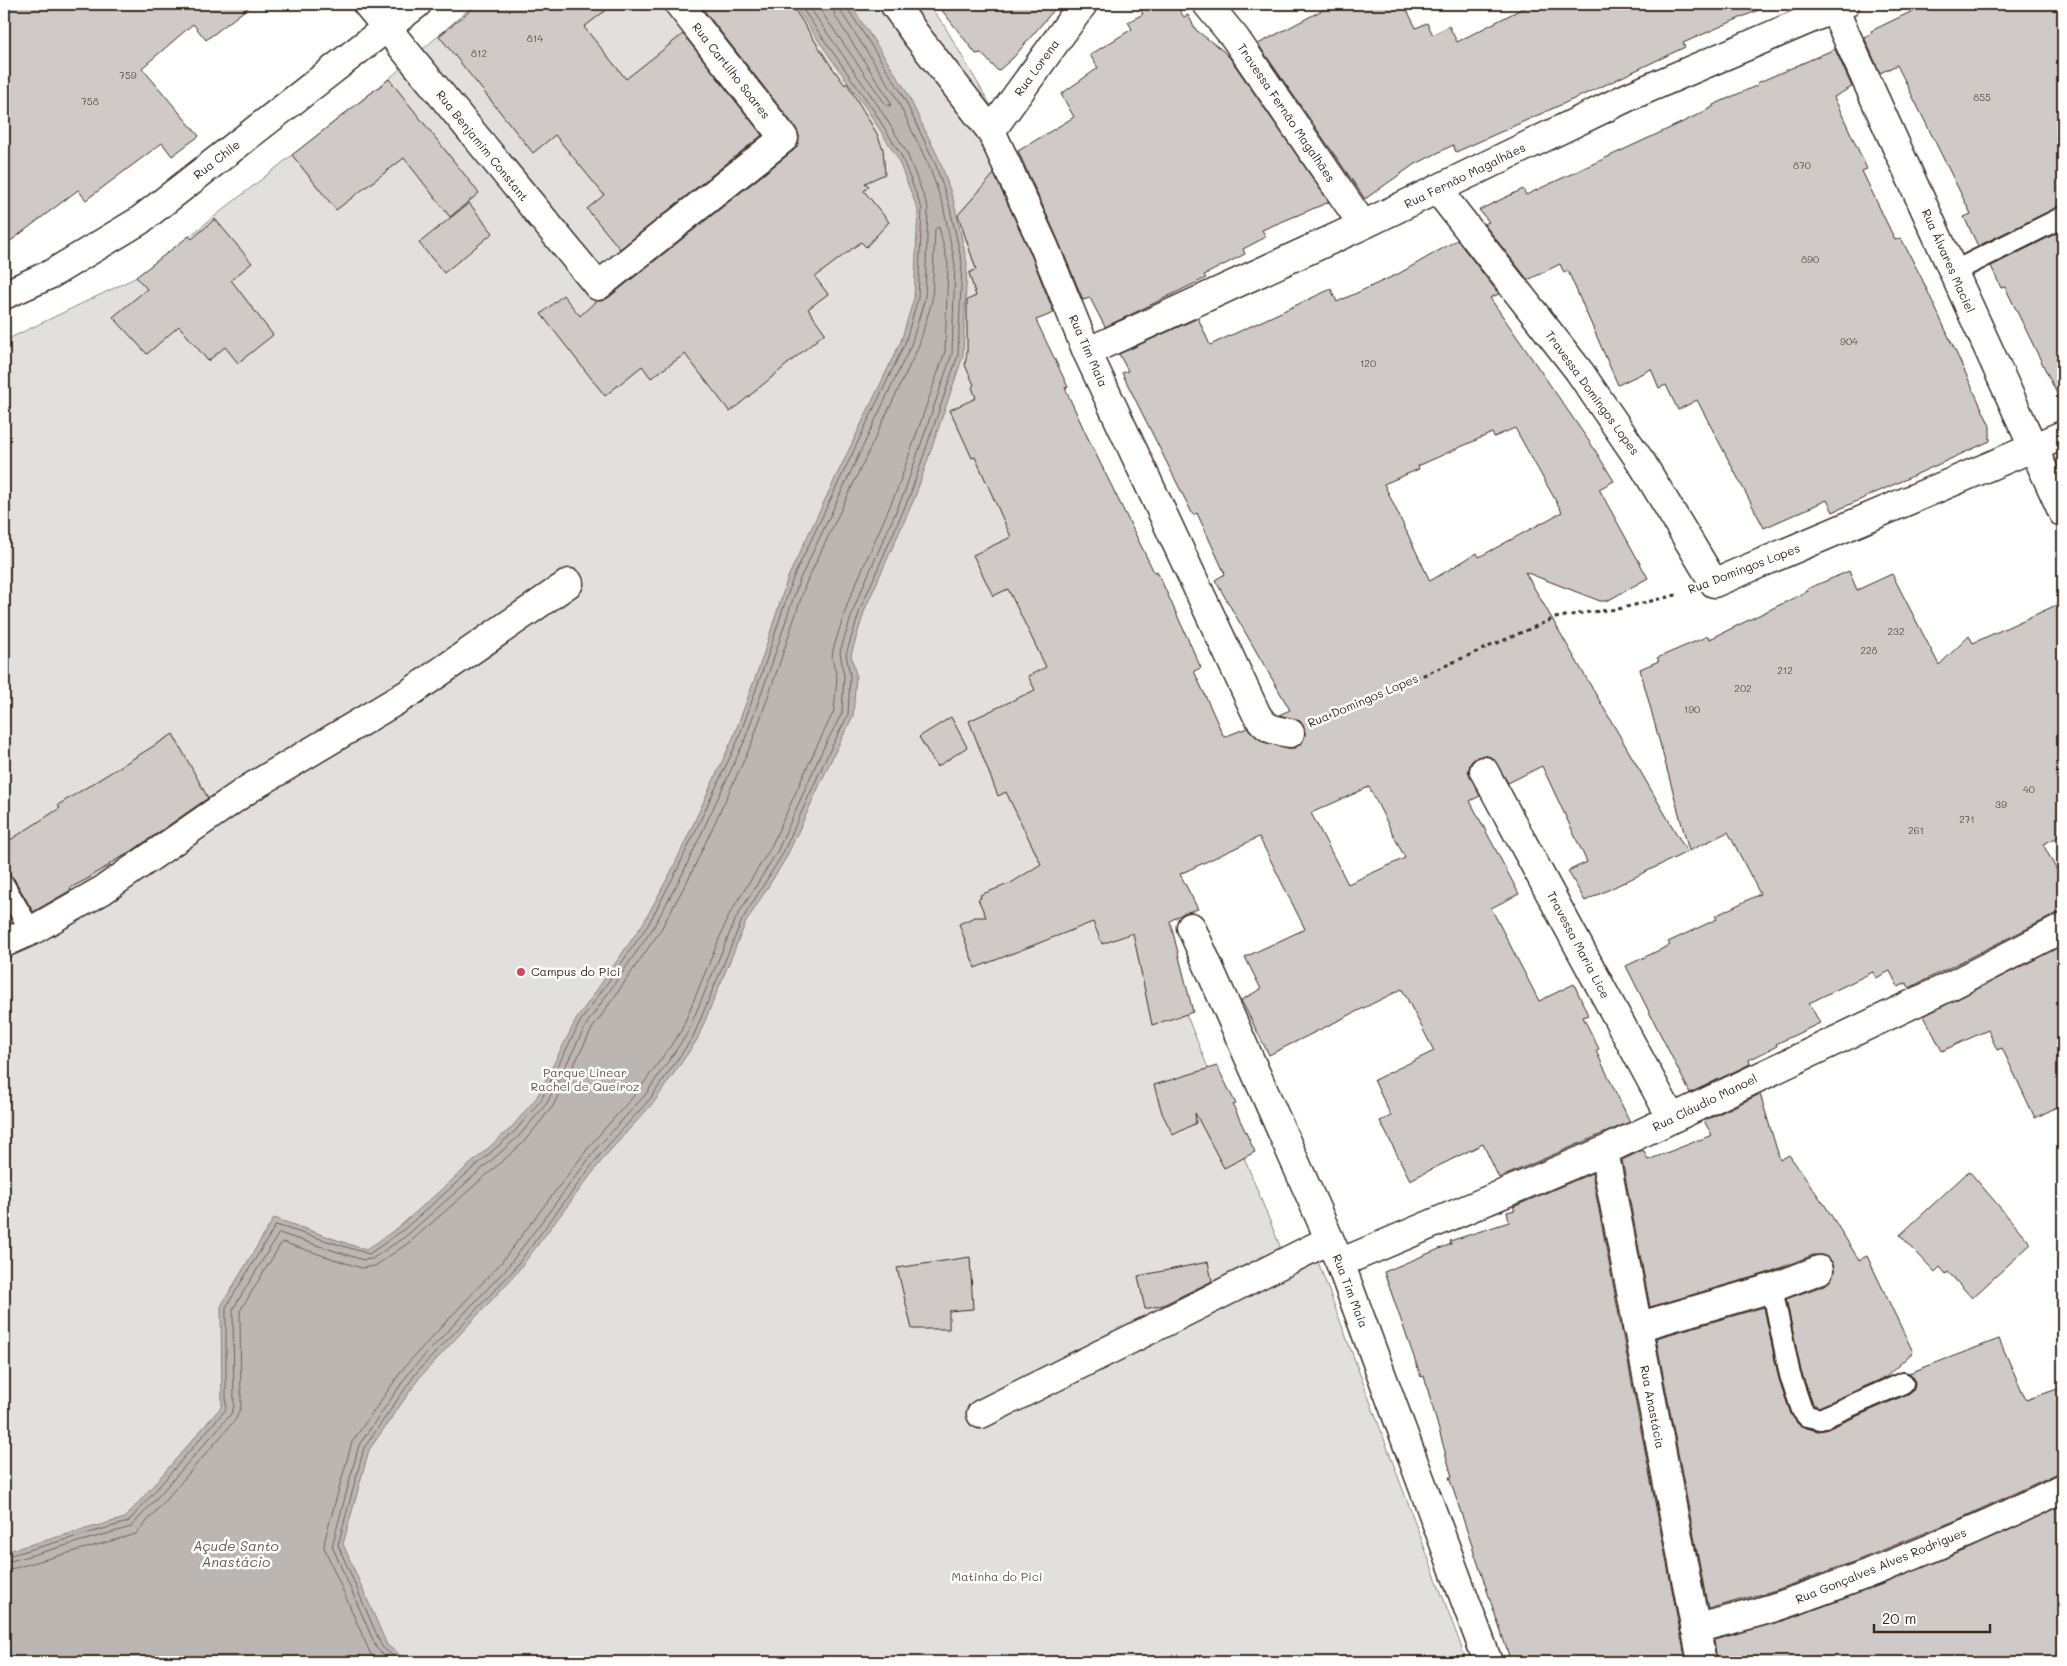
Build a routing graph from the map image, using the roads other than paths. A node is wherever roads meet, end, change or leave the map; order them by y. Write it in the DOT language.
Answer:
graph roads {
  1 [pos="367,4"];
  2 [pos="417,4"];
  3 [pos="679,4"];
  4 [pos="894,4"];
  5 [pos="1082,4"];
  6 [pos="1207,4"];
  7 [pos="1839,6"];
  8 [pos="385,28"];
  9 [pos="991,131"];
  10 [pos="1437,190"];
  11 [pos="2063,217"];
  12 [pos="1363,224"];
  13 [pos="1953,272"];
  14 [pos="598,286"];
  15 [pos="4,295"];
  16 [pos="1087,352"];
  17 [pos="2063,435"];
  18 [pos="2033,449"];
  19 [pos="2063,513"];
  20 [pos="569,583"];
  21 [pos="1714,583"];
  22 [pos="1290,733"];
  23 [pos="1484,771"];
  24 [pos="4,885"];
  25 [pos="1191,927"];
  26 [pos="2063,928"];
  27 [pos="30,931"];
  28 [pos="4,943"];
  29 [pos="1672,1119"];
  30 [pos="1604,1151"];
  31 [pos="1335,1251"];
  32 [pos="1819,1270"];
  33 [pos="1772,1288"];
  34 [pos="1637,1327"];
  35 [pos="1903,1383"];
  36 [pos="981,1414"];
  37 [pos="2063,1488"];
  38 [pos="1694,1629"];
  39 [pos="1488,1662"];
  40 [pos="1702,1662"];
  1 -- 8 [label="street, Rua Benjamim Constant"];
  2 -- 8 [label="street, Rua Chile"];
  3 -- 14 [label="street, Rua Cartilho Soares"];
  4 -- 9 [label="street, Rua Tim Maia"];
  5 -- 9 [label="street, Rua Lorena"];
  6 -- 12 [label="street, Travessa Fernão Magalhães"];
  7 -- 10 [label="street, Rua Fernão Magalhães"];
  7 -- 13 [label="street, Rua Álvares Maciel"];
  8 -- 14 [label="street, Rua Benjamim Constant"];
  8 -- 15 [label="street, Rua Chile"];
  9 -- 16 [label="street, Rua Tim Maia"];
  10 -- 12 [label="street, Rua Fernão Magalhães"];
  10 -- 21 [label="street, Travessa Domingos Lopes"];
  11 -- 13 [label="lane"];
  12 -- 16 [label="street, Rua Fernão Magalhães"];
  13 -- 18 [label="street, Rua Álvares Maciel"];
  16 -- 22 [label="street, Rua Tim Maia"];
  17 -- 18 [label="street, Rua Domingos Lopes"];
  18 -- 19 [label="street, Rua Álvares Maciel"];
  18 -- 21 [label="street, Rua Domingos Lopes"];
  20 -- 27 [label="street"];
  23 -- 29 [label="street, Travessa Maria Lice"];
  24 -- 27 [label="lane"];
  25 -- 31 [label="street, Rua Tim Maia"];
  26 -- 29 [label="street, Rua Cláudio Manoel"];
  27 -- 28 [label="street"];
  29 -- 30 [label="street, Rua Cláudio Manoel"];
  30 -- 31 [label="street, Rua Cláudio Manoel"];
  30 -- 34 [label="street, Rua Anastácia"];
  31 -- 36 [label="street, Rua Cláudio Manoel"];
  31 -- 39 [label="street, Rua Tim Maia"];
  32 -- 33 [label="street"];
  33 -- 34 [label="street"];
  33 -- 35 [label="lane"];
  34 -- 38 [label="street, Rua Anastácia"];
  37 -- 38 [label="street, Rua Gonçalves Alves Rodrigues"];
  38 -- 40 [label="street, Rua Anastácia"];
}
